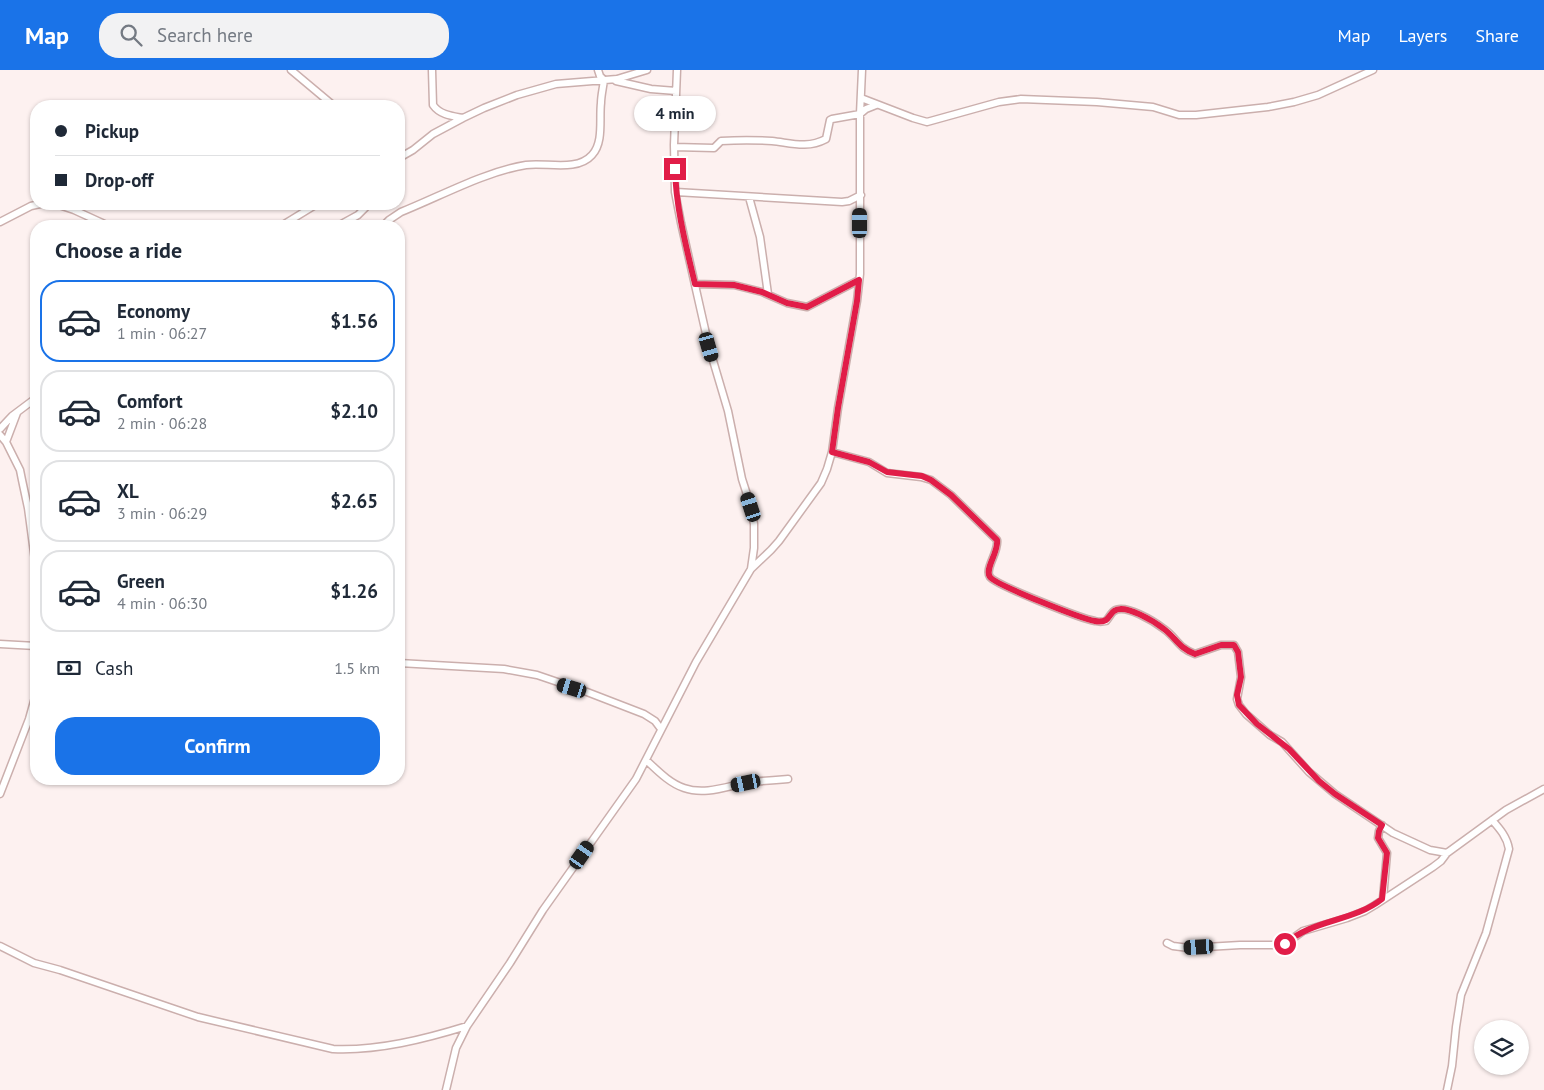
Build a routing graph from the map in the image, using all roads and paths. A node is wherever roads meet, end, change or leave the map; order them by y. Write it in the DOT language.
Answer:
graph roads {
  1 [pos="291,70"];
  2 [pos="432,70"];
  3 [pos="598,70"];
  4 [pos="647,70"];
  5 [pos="677,70"];
  6 [pos="862,70"];
  7 [pos="1373,70"];
  8 [pos="604,80"];
  9 [pos="611,80"];
  10 [pos="676,91"];
  11 [pos="861,98"];
  12 [pos="327,100"];
  13 [pos="876,105"];
  14 [pos="860,114"];
  15 [pos="463,118"];
  16 [pos="674,147"];
  17 [pos="405,155"];
  18 [pos="676,192"];
  19 [pos="861,194"];
  20 [pos="749,197"];
  21 [pos="30,207"];
  22 [pos="74,210"];
  23 [pos="307,210"];
  24 [pos="363,210"];
  25 [pos="96,220"];
  26 [pos="291,220"];
  27 [pos="349,220"];
  28 [pos="389,220"];
  29 [pos="0,222"];
  30 [pos="859,280"];
  31 [pos="695,284"];
  32 [pos="768,294"];
  33 [pos="30,402"];
  34 [pos="17,411"];
  35 [pos="0,429"];
  36 [pos="0,435"];
  37 [pos="6,442"];
  38 [pos="832,452"];
  39 [pos="30,525"];
  40 [pos="751,569"];
  41 [pos="0,644"];
  42 [pos="30,646"];
  43 [pos="405,663"];
  44 [pos="30,715"];
  45 [pos="661,729"];
  46 [pos="646,760"];
  47 [pos="0,770"];
  48 [pos="8,773"];
  49 [pos="788,779"];
  50 [pos="1544,788"];
  51 [pos="0,794"];
  52 [pos="1492,820"];
  53 [pos="1382,825"];
  54 [pos="1446,853"];
  55 [pos="1382,899"];
  56 [pos="1167,943"];
  57 [pos="0,946"];
  58 [pos="468,1026"];
  59 [pos="446,1090"];
  60 [pos="1447,1090"];
  1 -- 12 [label="street"];
  2 -- 15 [label="street"];
  3 -- 8 [label="street"];
  4 -- 9 [label="street"];
  5 -- 10 [label="street"];
  6 -- 11 [label="street"];
  7 -- 13 [label="street"];
  8 -- 9 [label="street"];
  8 -- 15 [label="street"];
  8 -- 28 [label="street"];
  9 -- 10 [label="street"];
  10 -- 16 [label="street"];
  11 -- 13 [label="street"];
  11 -- 14 [label="street"];
  13 -- 14 [label="street"];
  14 -- 16 [label="street"];
  14 -- 19 [label="street"];
  15 -- 17 [label="street"];
  16 -- 18 [label="street"];
  18 -- 20 [label="street"];
  18 -- 31 [label="street"];
  19 -- 20 [label="street"];
  19 -- 30 [label="street"];
  20 -- 32 [label="street"];
  21 -- 29 [label="street"];
  22 -- 25 [label="street"];
  23 -- 26 [label="street"];
  24 -- 27 [label="street"];
  30 -- 32 [label="street"];
  30 -- 38 [label="street"];
  31 -- 32 [label="street"];
  31 -- 40 [label="street"];
  33 -- 34 [label="street"];
  34 -- 35 [label="street"];
  34 -- 37 [label="street"];
  36 -- 37 [label="street"];
  37 -- 39 [label="street"];
  38 -- 40 [label="street"];
  38 -- 53 [label="street"];
  40 -- 45 [label="street"];
  41 -- 42 [label="street"];
  43 -- 45 [label="street"];
  44 -- 48 [label="street"];
  45 -- 46 [label="street"];
  46 -- 49 [label="street"];
  46 -- 58 [label="street"];
  47 -- 48 [label="street"];
  48 -- 51 [label="street"];
  50 -- 52 [label="street"];
  52 -- 54 [label="street"];
  52 -- 60 [label="street"];
  53 -- 54 [label="street"];
  53 -- 55 [label="street"];
  54 -- 55 [label="street"];
  55 -- 56 [label="street"];
  57 -- 58 [label="street"];
  58 -- 59 [label="street"];
}
